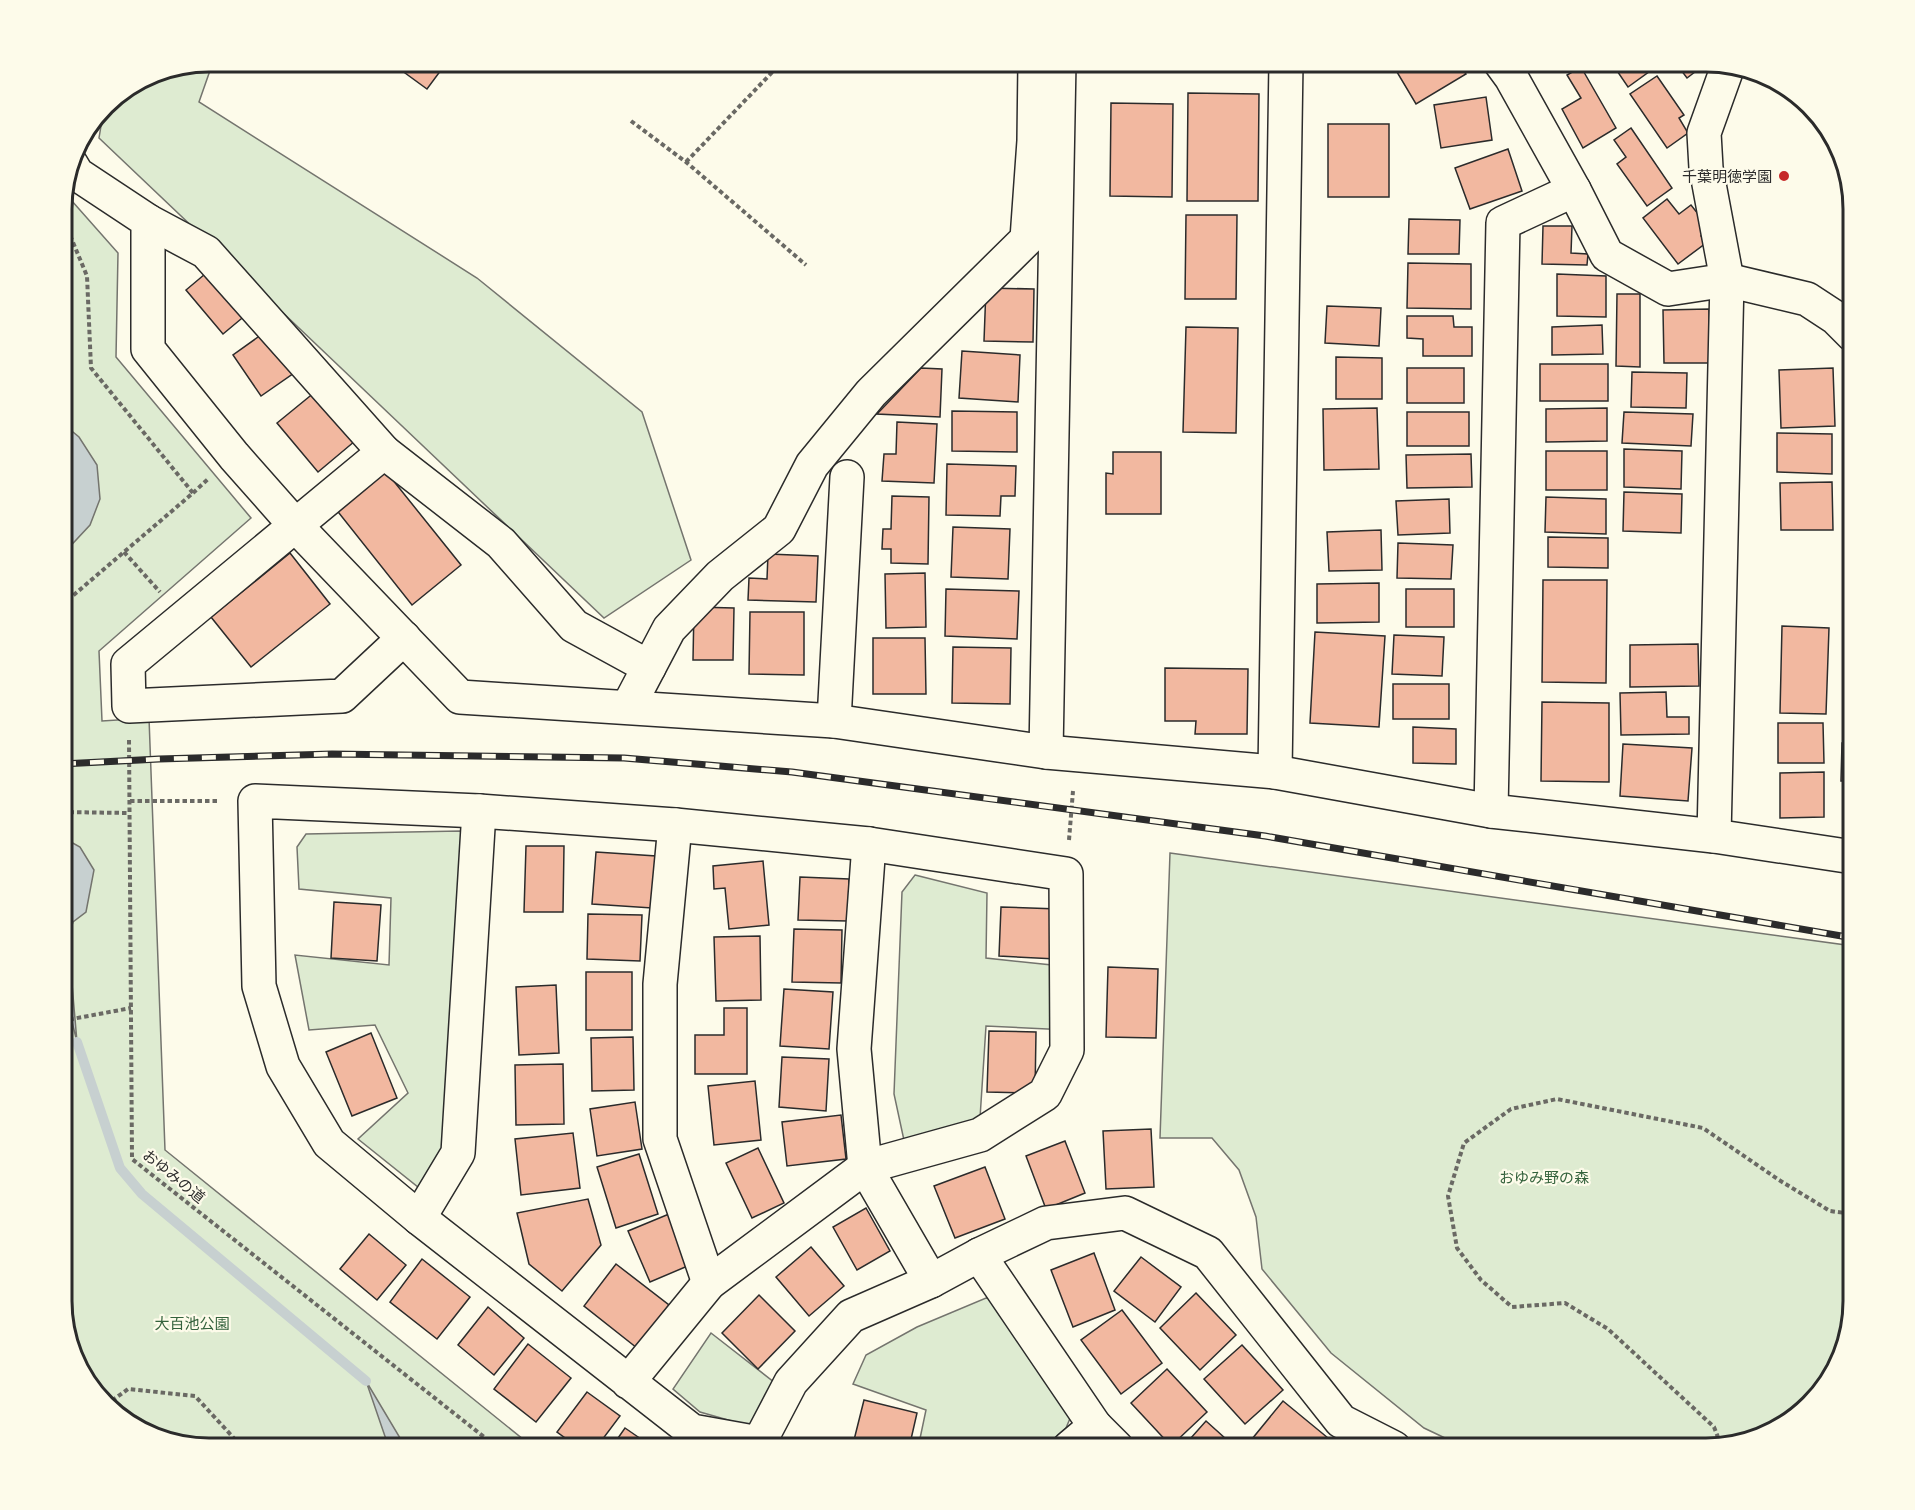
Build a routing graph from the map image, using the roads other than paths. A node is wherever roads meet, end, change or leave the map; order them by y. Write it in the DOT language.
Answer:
graph roads {
  1 [pos="1035,72"];
  2 [pos="1059,72"];
  3 [pos="1286,72"];
  4 [pos="1507,72"];
  5 [pos="1725,74"];
  6 [pos="77,174"];
  7 [pos="1574,190"];
  8 [pos="148,221"];
  9 [pos="1728,280"];
  10 [pos="1843,325"];
  11 [pos="384,452"];
  12 [pos="847,477"];
  13 [pos="295,525"];
  14 [pos="404,638"];
  15 [pos="649,667"];
  16 [pos="628,707"];
  17 [pos="834,721"];
  18 [pos="1046,752"];
  19 [pos="1275,772"];
  20 [pos="479,811"];
  21 [pos="1491,811"];
  22 [pos="675,825"];
  23 [pos="1714,836"];
  24 [pos="869,844"];
  25 [pos="1843,855"];
  26 [pos="865,1167"];
  27 [pos="419,1218"];
  28 [pos="979,1255"];
  29 [pos="931,1281"];
  30 [pos="709,1283"];
  31 [pos="628,1382"];
  32 [pos="1106,1437"];
  33 [pos="724,1438"];
  34 [pos="764,1438"];
  35 [pos="1375,1438"];
  1 -- 15 [label="street"];
  2 -- 18 [label="street"];
  3 -- 19 [label="street"];
  4 -- 7 [label="street"];
  5 -- 9 [label="street"];
  6 -- 8 [label="street"];
  7 -- 9 [label="street"];
  7 -- 21 [label="street"];
  8 -- 11 [label="street"];
  8 -- 13 [label="street"];
  9 -- 10 [label="street"];
  9 -- 23 [label="street"];
  11 -- 13 [label="street"];
  11 -- 15 [label="street"];
  12 -- 17 [label="street"];
  13 -- 14 [label="street"];
  13 -- 14 [label="street"];
  14 -- 16 [label="street"];
  15 -- 16 [label="street"];
  16 -- 17 [label="street"];
  17 -- 18 [label="street"];
  18 -- 19 [label="street"];
  19 -- 21 [label="street"];
  20 -- 22 [label="street"];
  20 -- 27 [label="street"];
  20 -- 27 [label="street"];
  21 -- 23 [label="street"];
  22 -- 24 [label="street"];
  22 -- 30 [label="street"];
  23 -- 25 [label="street"];
  24 -- 26 [label="street"];
  24 -- 26 [label="street"];
  26 -- 29 [label="street"];
  26 -- 30 [label="street"];
  27 -- 31 [label="street"];
  28 -- 29 [label="street"];
  28 -- 32 [label="street"];
  28 -- 35 [label="street"];
  29 -- 34 [label="street"];
  30 -- 31 [label="street"];
  31 -- 33 [label="street"];
}
